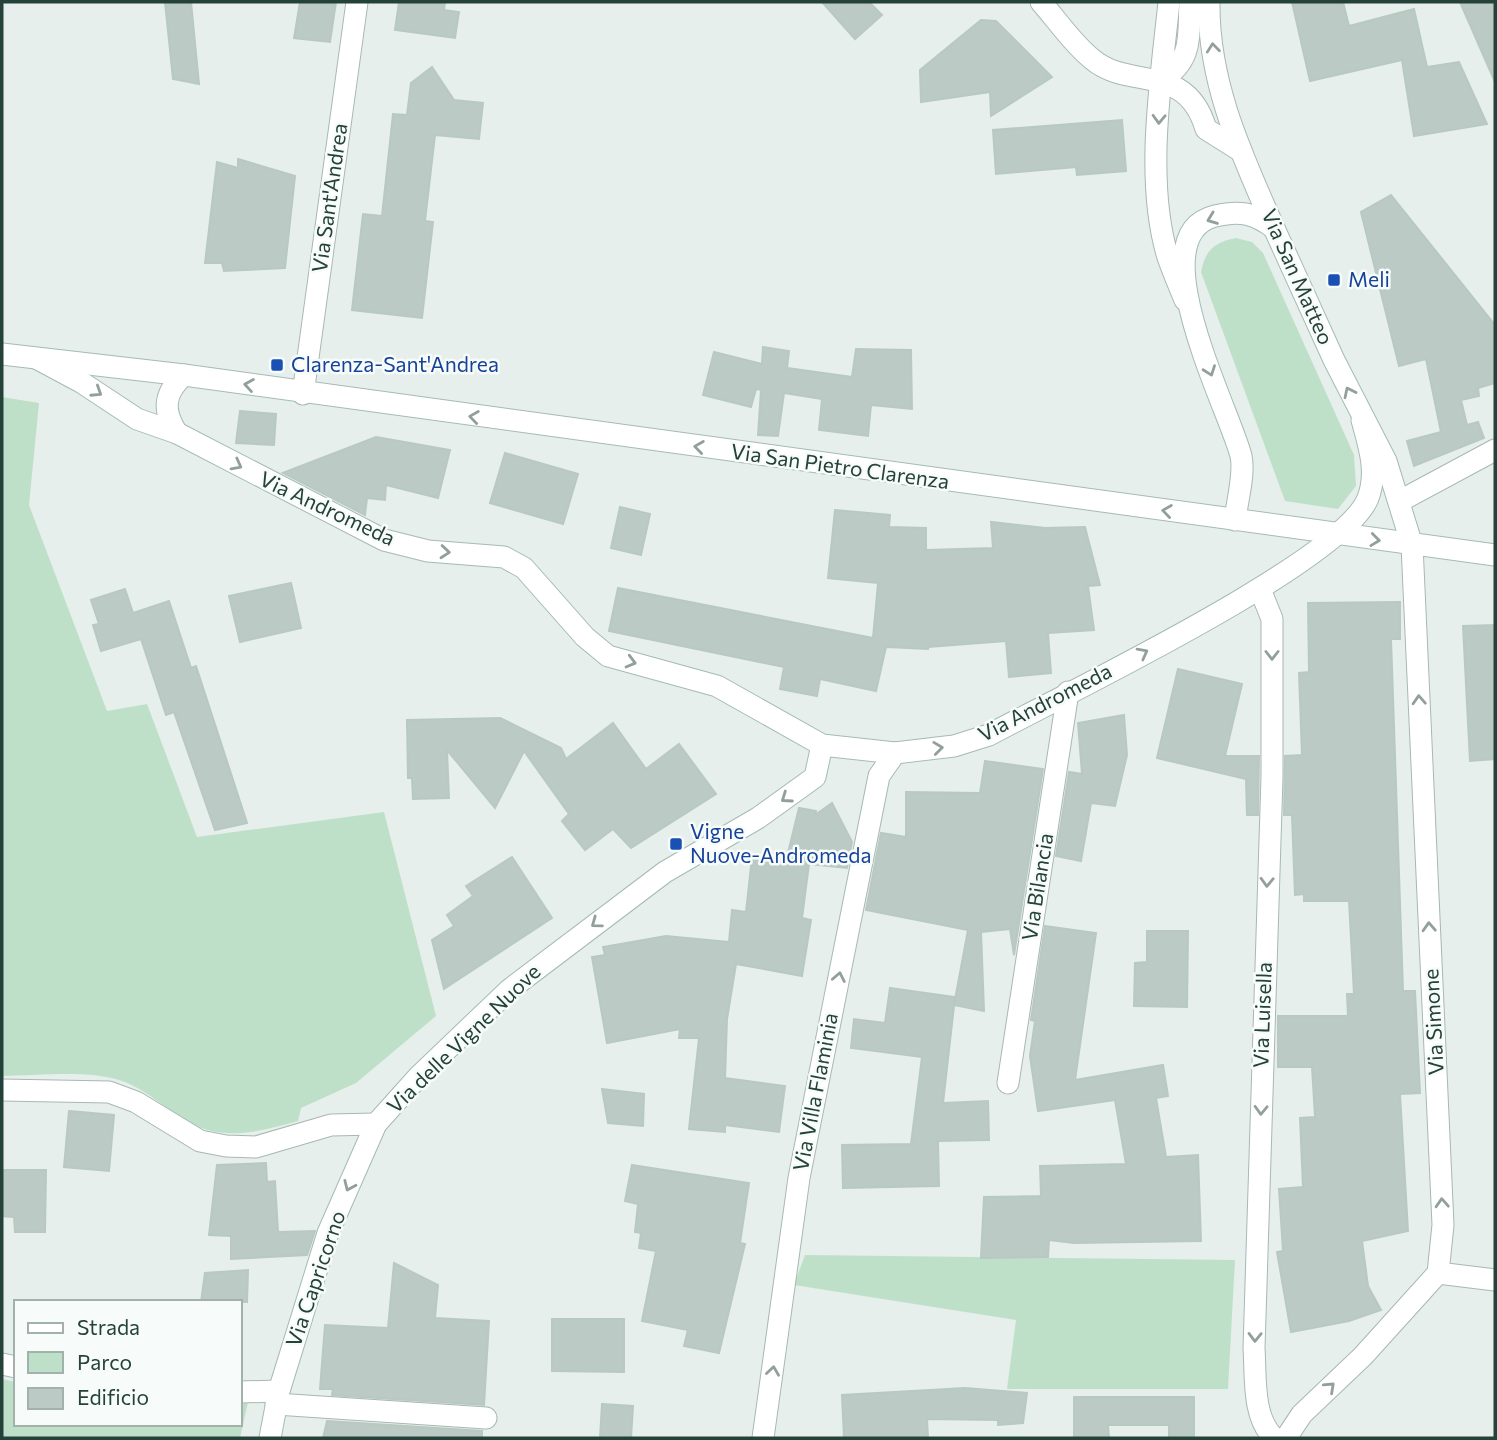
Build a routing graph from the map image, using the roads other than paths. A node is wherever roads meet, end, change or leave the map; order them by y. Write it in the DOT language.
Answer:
graph roads {
  1 [pos="357,2"];
  2 [pos="1041,2"];
  3 [pos="1169,2"];
  4 [pos="1190,2"];
  5 [pos="1209,2"];
  6 [pos="1161,80"];
  7 [pos="1241,151"];
  8 [pos="1274,228"];
  9 [pos="1187,307"];
  10 [pos="2,354"];
  11 [pos="38,359"];
  12 [pos="184,375"];
  13 [pos="303,394"];
  14 [pos="1362,420"];
  15 [pos="177,433"];
  16 [pos="1495,450"];
  17 [pos="1400,501"];
  18 [pos="1235,520"];
  19 [pos="1336,536"];
  20 [pos="1412,545"];
  21 [pos="1495,555"];
  22 [pos="1260,589"];
  23 [pos="1068,692"];
  24 [pos="822,746"];
  25 [pos="895,753"];
  26 [pos="1008,1083"];
  27 [pos="2,1090"];
  28 [pos="376,1124"];
  29 [pos="1438,1273"];
  30 [pos="1495,1280"];
  31 [pos="242,1392"];
  32 [pos="278,1397"];
  33 [pos="486,1418"];
  34 [pos="270,1438"];
  35 [pos="763,1438"];
  36 [pos="1274,1438"];
  37 [pos="1286,1438"];
  1 -- 13 [label="street, Via Sant'Andrea"];
  2 -- 6 [label="street"];
  3 -- 6 [label="street"];
  4 -- 6 [label="street"];
  7 -- 5 [label="street, Via San Matteo, one-way"];
  6 -- 7 [label="street"];
  6 -- 9 [label="street, one-way"];
  7 -- 8 [label="street, Via San Matteo"];
  8 -- 9 [label="street, one-way"];
  14 -- 8 [label="street, Via San Matteo, one-way"];
  9 -- 18 [label="street, one-way"];
  10 -- 11 [label="street"];
  11 -- 12 [label="street, Via San Pietro Clarenza"];
  11 -- 15 [label="street, Via Andromeda, one-way"];
  13 -- 12 [label="street, Via San Pietro Clarenza, one-way"];
  12 -- 15 [label="street"];
  18 -- 13 [label="street, Via San Pietro Clarenza, one-way"];
  14 -- 17 [label="street, Via San Matteo"];
  14 -- 19 [label="street, Via Andromeda"];
  15 -- 24 [label="street, Via Andromeda, one-way"];
  16 -- 17 [label="street"];
  17 -- 20 [label="street, Via San Matteo"];
  18 -- 19 [label="street, Via San Pietro Clarenza"];
  19 -- 20 [label="street, Via San Pietro Clarenza, one-way"];
  19 -- 22 [label="street, Via Andromeda"];
  20 -- 21 [label="street, Via San Pietro Clarenza"];
  29 -- 20 [label="street, Via Simone, one-way"];
  23 -- 22 [label="street, Via Andromeda, one-way"];
  22 -- 36 [label="street, Via Luisella, one-way"];
  25 -- 23 [label="street, Via Andromeda, one-way"];
  23 -- 26 [label="street, Via Bilancia"];
  24 -- 25 [label="street, Via Andromeda"];
  24 -- 28 [label="street, Via delle Vigne Nuove, one-way"];
  35 -- 25 [label="street, Via Villa Flaminia, one-way"];
  27 -- 28 [label="street, Via delle Vigne Nuove"];
  28 -- 32 [label="street, Via Capricorno, one-way"];
  29 -- 30 [label="street"];
  37 -- 29 [label="street, one-way"];
  31 -- 32 [label="street"];
  32 -- 33 [label="street"];
  32 -- 34 [label="street, Via Capricorno"];
}
